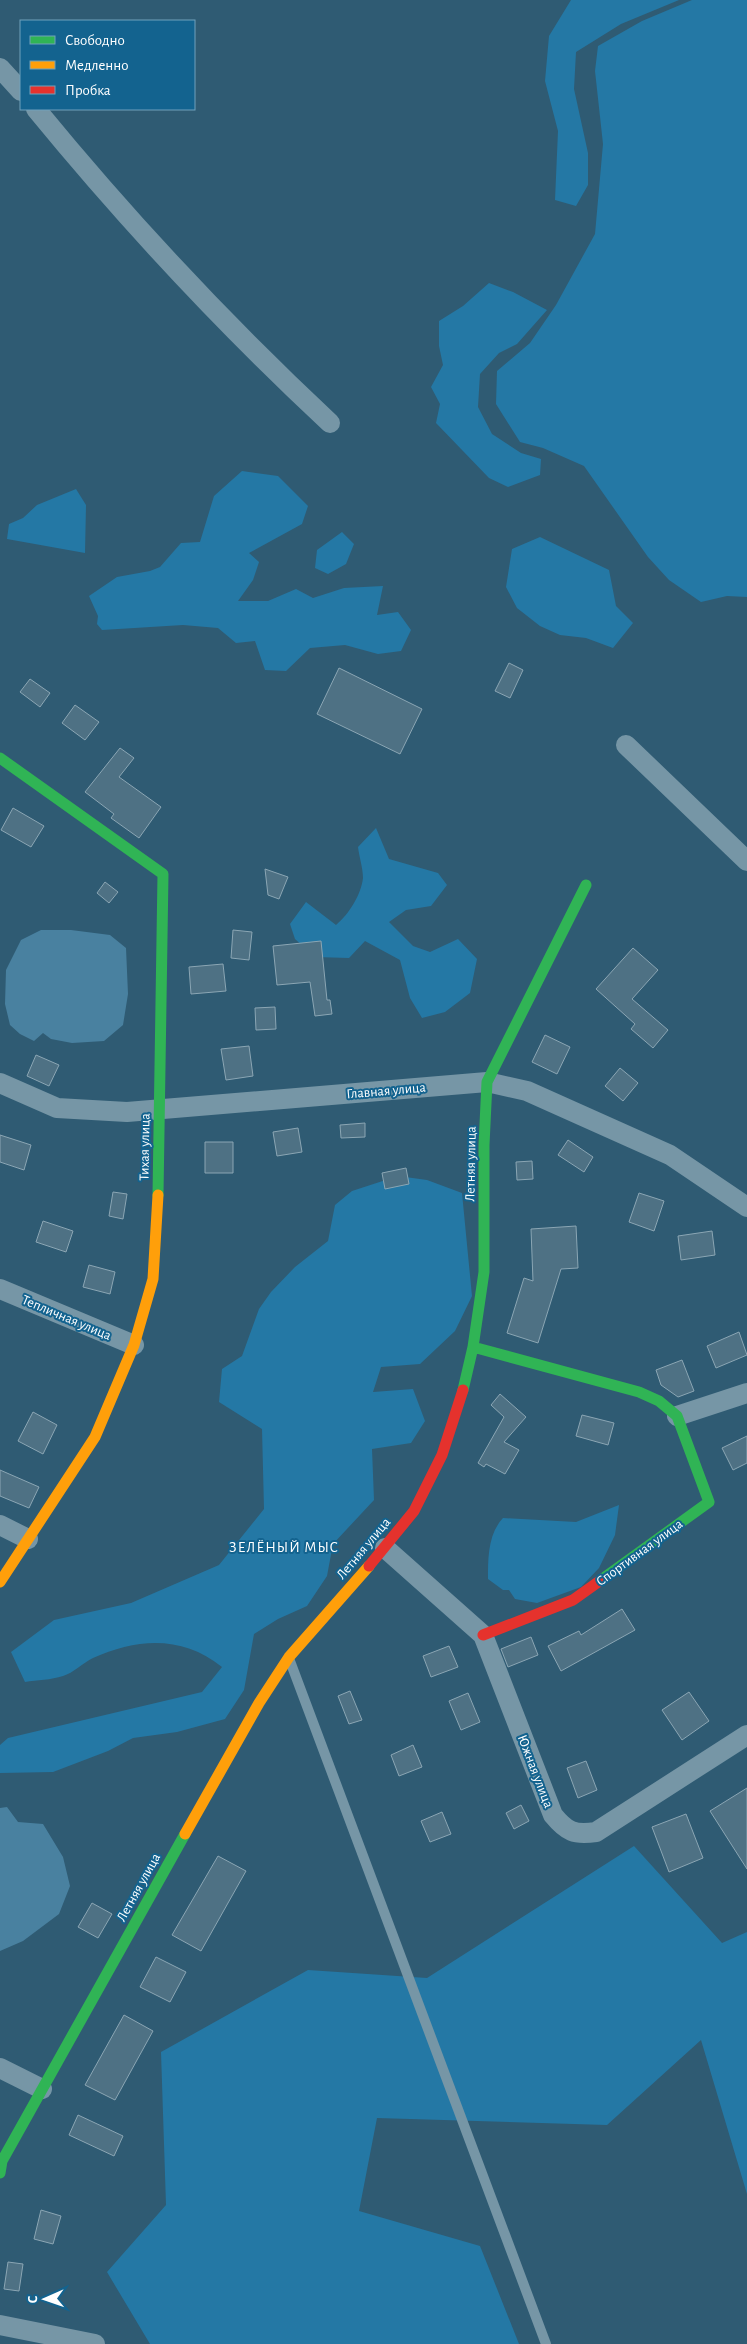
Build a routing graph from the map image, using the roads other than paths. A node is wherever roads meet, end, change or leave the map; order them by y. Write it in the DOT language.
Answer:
graph roads {
  1 [pos="0,68"];
  2 [pos="20,90"];
  3 [pos="37,110"];
  4 [pos="330,422"];
  5 [pos="626,745"];
  6 [pos="0,758"];
  7 [pos="747,861"];
  8 [pos="586,885"];
  9 [pos="487,1082"];
  10 [pos="0,1083"];
  11 [pos="160,1109"];
  12 [pos="747,1207"];
  13 [pos="0,1289"];
  14 [pos="134,1345"];
  15 [pos="474,1347"];
  16 [pos="747,1393"];
  17 [pos="677,1416"];
  18 [pos="0,1525"];
  19 [pos="28,1538"];
  20 [pos="384,1548"];
  21 [pos="0,1582"];
  22 [pos="483,1635"];
  23 [pos="288,1657"];
  24 [pos="747,1734"];
  25 [pos="0,2068"];
  26 [pos="42,2090"];
  27 [pos="0,2173"];
  28 [pos="0,2325"];
  29 [pos="96,2344"];
  30 [pos="546,2344"];
  1 -- 2 [label="street"];
  3 -- 4 [label="street"];
  5 -- 7 [label="street"];
  6 -- 11 [label="street, Тихая улица"];
  8 -- 9 [label="street, Летняя улица"];
  9 -- 11 [label="street, Главная улица"];
  9 -- 12 [label="street, Главная улица"];
  9 -- 15 [label="street, Летняя улица"];
  10 -- 11 [label="street, Главная улица"];
  11 -- 14 [label="street, Тихая улица"];
  13 -- 14 [label="street, Тепличная улица"];
  14 -- 19 [label="street, Тихая улица"];
  15 -- 17 [label="street"];
  15 -- 20 [label="street, Летняя улица"];
  16 -- 17 [label="street"];
  17 -- 22 [label="street, Спортивная улица"];
  18 -- 19 [label="street"];
  19 -- 21 [label="street, Тихая улица"];
  20 -- 22 [label="street, Южная улица"];
  20 -- 23 [label="street, Летняя улица"];
  22 -- 24 [label="street, Южная улица"];
  23 -- 26 [label="street, Летняя улица"];
  23 -- 30 [label="lane"];
  25 -- 26 [label="street"];
  26 -- 27 [label="street, Летняя улица"];
  28 -- 29 [label="street"];
}
